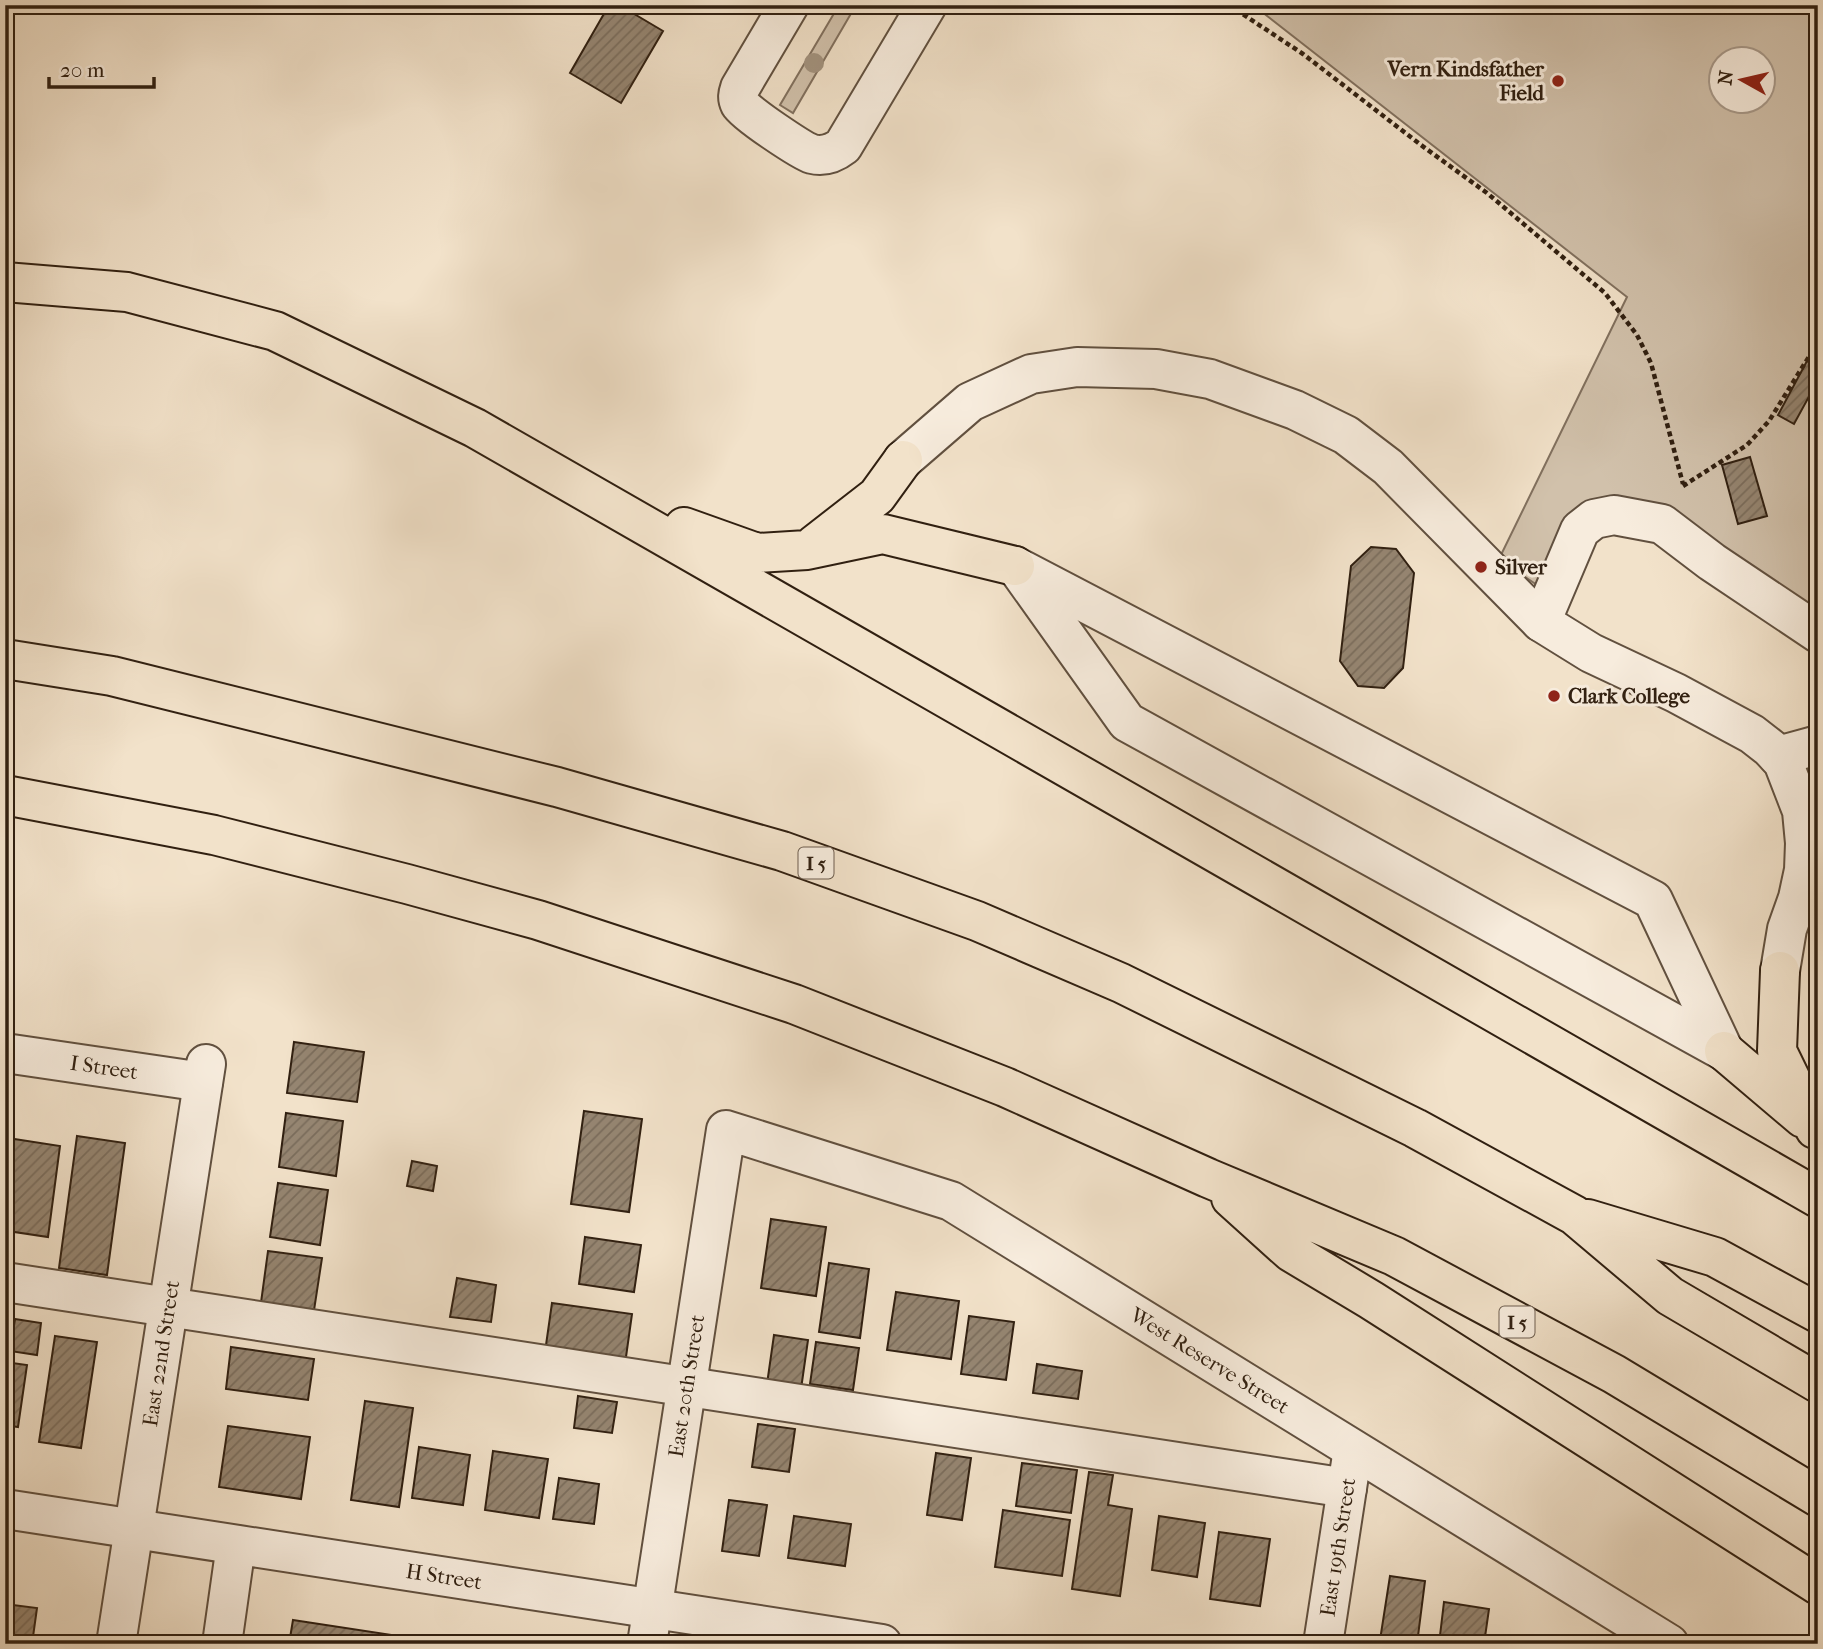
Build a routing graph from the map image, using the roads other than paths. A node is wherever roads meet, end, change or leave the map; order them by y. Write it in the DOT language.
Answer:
graph roads {
  1 [pos="789,5"];
  2 [pos="927,5"];
  3 [pos="5,282"];
  4 [pos="903,460"];
  5 [pos="598,498"];
  6 [pos="807,550"];
  7 [pos="1016,566"];
  8 [pos="1541,622"];
  9 [pos="1818,634"];
  10 [pos="5,659"];
  11 [pos="1818,745"];
  12 [pos="1778,756"];
  13 [pos="5,795"];
  14 [pos="1780,971"];
  15 [pos="1724,1051"];
  16 [pos="5,1053"];
  17 [pos="205,1073"];
  18 [pos="1817,1129"];
  19 [pos="726,1130"];
  20 [pos="1208,1178"];
  21 [pos="1818,1198"];
  22 [pos="1574,1215"];
  23 [pos="5,1282"];
  24 [pos="168,1307"];
  25 [pos="1818,1313"];
  26 [pos="1818,1383"];
  27 [pos="687,1386"];
  28 [pos="1353,1449"];
  29 [pos="1347,1488"];
  30 [pos="1815,1495"];
  31 [pos="5,1509"];
  32 [pos="134,1529"];
  33 [pos="236,1545"];
  34 [pos="1818,1585"];
  35 [pos="650,1626"];
  36 [pos="116,1644"];
  37 [pos="222,1644"];
  38 [pos="882,1644"];
  39 [pos="1323,1644"];
  40 [pos="1669,1644"];
  1 -- 2 [label="street"];
  3 -- 5 [label="highway"];
  4 -- 6 [label="highway"];
  4 -- 8 [label="street"];
  5 -- 6 [label="highway"];
  5 -- 21 [label="highway"];
  6 -- 7 [label="highway"];
  7 -- 15 [label="street"];
  7 -- 15 [label="street"];
  8 -- 9 [label="street"];
  8 -- 12 [label="street"];
  10 -- 22 [label="highway, I 5"];
  11 -- 12 [label="street"];
  12 -- 14 [label="street"];
  13 -- 20 [label="highway, I 5"];
  14 -- 18 [label="highway"];
  15 -- 18 [label="highway"];
  16 -- 17 [label="street, I Street"];
  17 -- 24 [label="street, East 22nd Street"];
  19 -- 27 [label="street, East 20th Street"];
  19 -- 28 [label="street, West Reserve Street"];
  20 -- 30 [label="highway, I 5"];
  20 -- 34 [label="highway"];
  22 -- 25 [label="highway"];
  22 -- 26 [label="highway, I 5"];
  23 -- 24 [label="street"];
  24 -- 27 [label="street"];
  24 -- 32 [label="street, East 22nd Street"];
  27 -- 29 [label="street"];
  27 -- 35 [label="street, East 20th Street"];
  28 -- 29 [label="street, East 19th Street"];
  28 -- 40 [label="street, West Reserve Street"];
  29 -- 39 [label="street, East 19th Street"];
  31 -- 32 [label="street, H Street"];
  32 -- 33 [label="street, H Street"];
  32 -- 36 [label="street, East 22nd Street"];
  33 -- 35 [label="street, H Street"];
  33 -- 37 [label="street"];
  35 -- 38 [label="street, H Street"];
}
